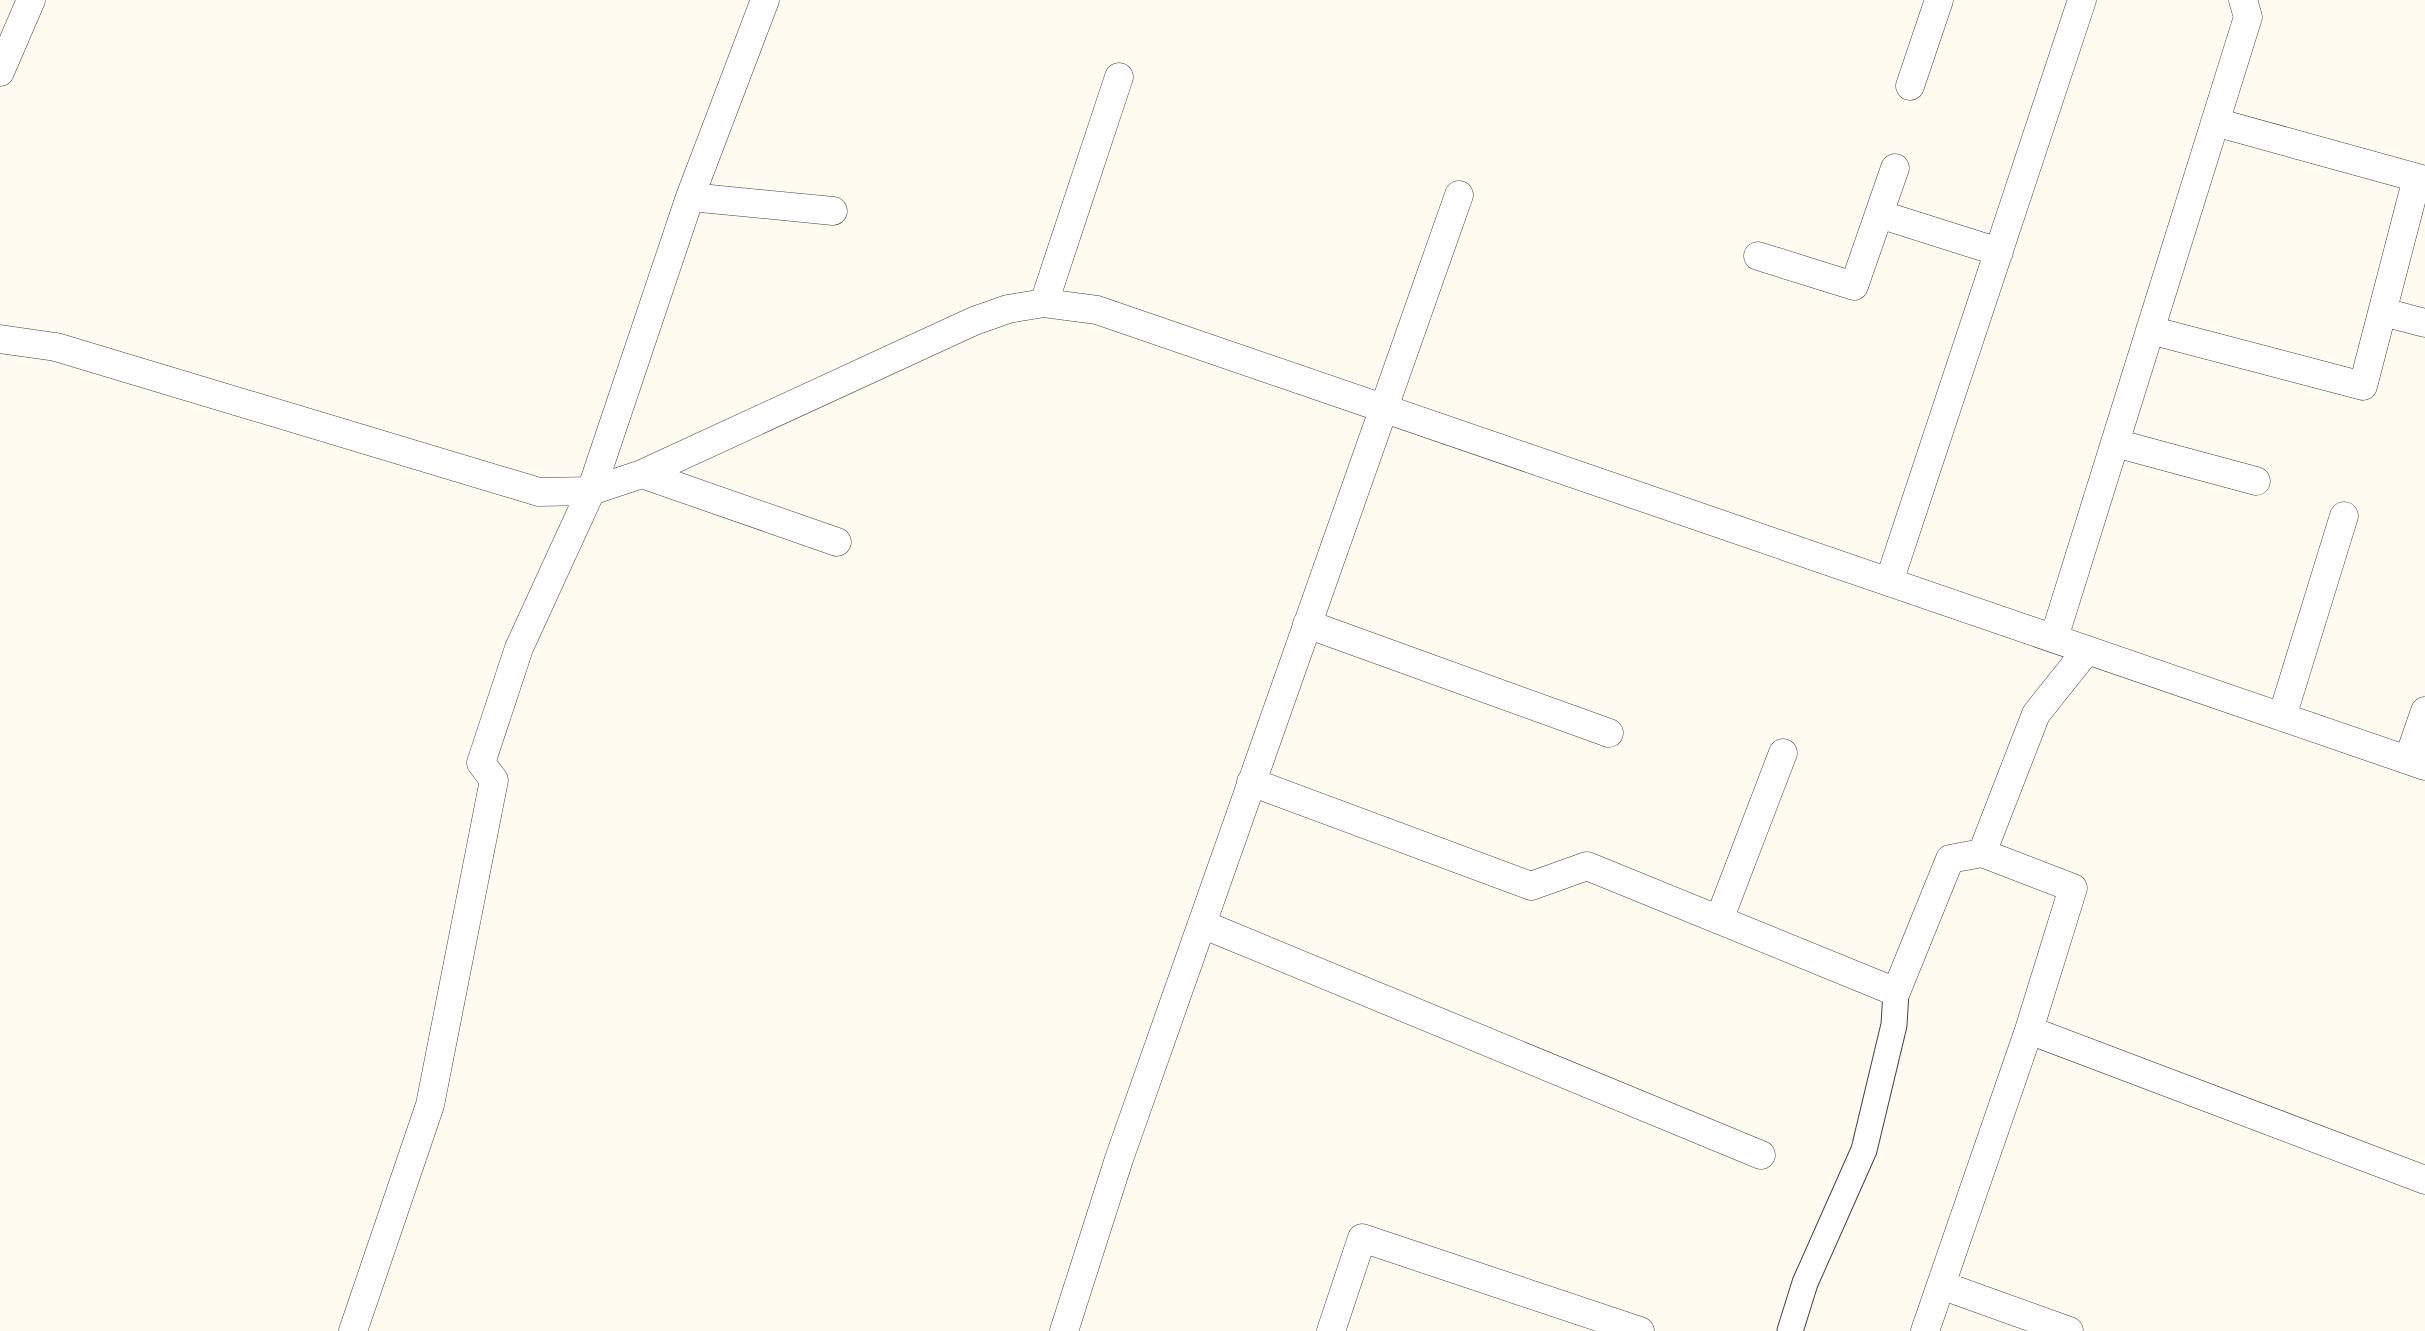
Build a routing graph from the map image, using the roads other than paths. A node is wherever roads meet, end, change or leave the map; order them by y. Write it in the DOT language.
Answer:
graph roads {
  1 [pos="31,0"];
  2 [pos="765,0"];
  3 [pos="1939,0"];
  4 [pos="2082,0"];
  5 [pos="2243,0"];
  6 [pos="0,72"];
  7 [pos="1118,77"];
  8 [pos="1910,86"];
  9 [pos="2215,122"];
  10 [pos="1895,168"];
  11 [pos="2421,179"];
  12 [pos="1458,195"];
  13 [pos="690,197"];
  14 [pos="833,211"];
  15 [pos="1879,214"];
  16 [pos="1998,252"];
  17 [pos="1758,256"];
  18 [pos="1044,303"];
  19 [pos="2383,312"];
  20 [pos="2425,323"];
  21 [pos="2150,330"];
  22 [pos="0,339"];
  23 [pos="1382,408"];
  24 [pos="2115,443"];
  25 [pos="642,474"];
  26 [pos="2256,481"];
  27 [pos="591,491"];
  28 [pos="2344,516"];
  29 [pos="837,542"];
  30 [pos="1889,582"];
  31 [pos="1307,624"];
  32 [pos="2054,638"];
  33 [pos="2087,650"];
  34 [pos="2425,710"];
  35 [pos="2282,717"];
  36 [pos="1609,733"];
  37 [pos="1783,754"];
  38 [pos="2417,763"];
  39 [pos="1252,782"];
  40 [pos="1982,853"];
  41 [pos="1719,920"];
  42 [pos="1202,924"];
  43 [pos="1896,992"];
  44 [pos="2030,1030"];
  45 [pos="1761,1155"];
  46 [pos="2425,1180"];
  47 [pos="1941,1286"];
  48 [pos="353,1331"];
  49 [pos="1064,1331"];
  50 [pos="1331,1331"];
  51 [pos="1640,1331"];
  52 [pos="1790,1331"];
  53 [pos="1925,1331"];
  54 [pos="2069,1331"];
  1 -- 6 [label="street"];
  2 -- 13 [label="street"];
  3 -- 8 [label="street"];
  4 -- 16 [label="street"];
  5 -- 9 [label="street"];
  7 -- 18 [label="street"];
  9 -- 11 [label="street"];
  9 -- 21 [label="street"];
  10 -- 15 [label="street"];
  11 -- 19 [label="street"];
  12 -- 23 [label="street"];
  13 -- 14 [label="street"];
  13 -- 27 [label="street"];
  15 -- 16 [label="street"];
  15 -- 17 [label="street"];
  16 -- 30 [label="street"];
  18 -- 23 [label="street"];
  18 -- 25 [label="street"];
  19 -- 20 [label="street"];
  19 -- 21 [label="street"];
  21 -- 24 [label="street"];
  22 -- 27 [label="street"];
  23 -- 30 [label="street"];
  23 -- 31 [label="street"];
  24 -- 26 [label="street"];
  24 -- 32 [label="street"];
  25 -- 27 [label="street"];
  25 -- 29 [label="street"];
  27 -- 48 [label="street"];
  28 -- 35 [label="street"];
  30 -- 32 [label="street"];
  31 -- 36 [label="street"];
  31 -- 39 [label="street"];
  32 -- 33 [label="street"];
  33 -- 35 [label="street"];
  33 -- 40 [label="street"];
  34 -- 38 [label="street"];
  35 -- 38 [label="street"];
  37 -- 41 [label="street"];
  39 -- 41 [label="street"];
  39 -- 42 [label="street"];
  40 -- 43 [label="street"];
  40 -- 44 [label="street"];
  41 -- 43 [label="street"];
  42 -- 45 [label="street"];
  42 -- 49 [label="street"];
  43 -- 52 [label="lane"];
  44 -- 46 [label="street"];
  44 -- 47 [label="street"];
  47 -- 53 [label="street"];
  47 -- 54 [label="street"];
  50 -- 51 [label="street"];
}
